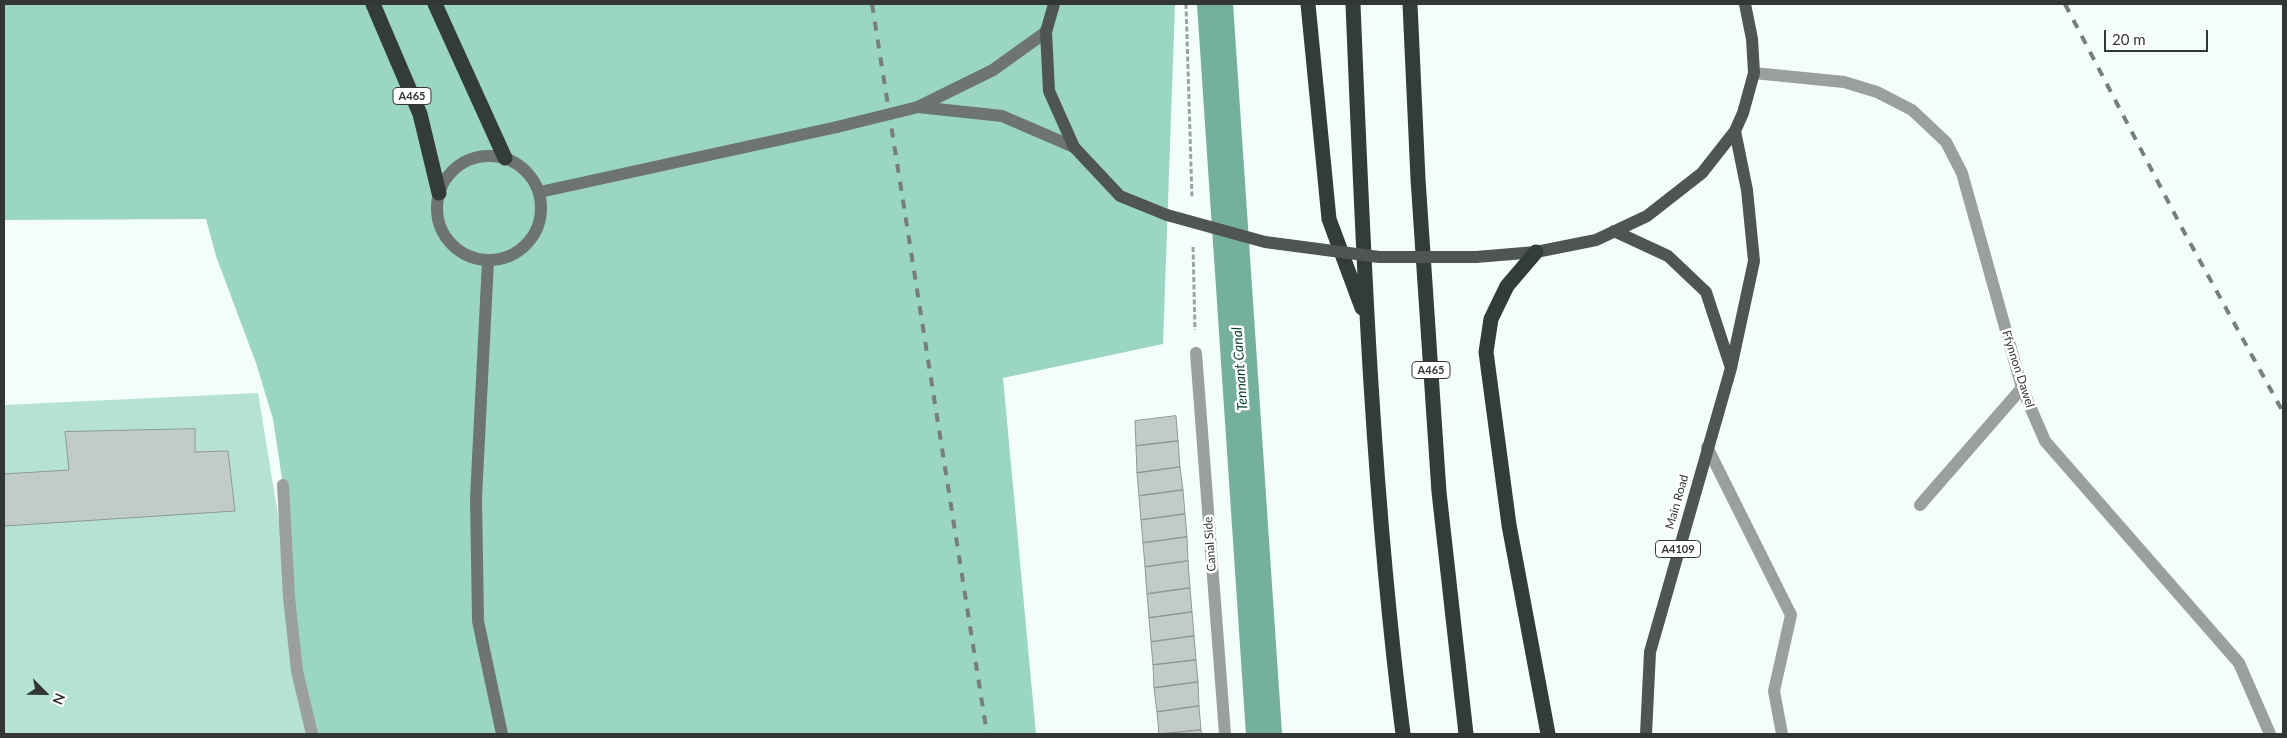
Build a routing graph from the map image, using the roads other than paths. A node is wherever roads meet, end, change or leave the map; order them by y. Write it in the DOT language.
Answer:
graph roads {
  1 [pos="373,4"];
  2 [pos="435,4"];
  3 [pos="1054,4"];
  4 [pos="1308,4"];
  5 [pos="1353,4"];
  6 [pos="1410,4"];
  7 [pos="1745,4"];
  8 [pos="1046,32"];
  9 [pos="1754,73"];
  10 [pos="918,107"];
  11 [pos="1735,131"];
  12 [pos="1074,147"];
  13 [pos="505,158"];
  14 [pos="540,192"];
  15 [pos="439,193"];
  16 [pos="1614,231"];
  17 [pos="1536,252"];
  18 [pos="488,261"];
  19 [pos="1367,321"];
  20 [pos="1196,354"];
  21 [pos="1730,368"];
  22 [pos="2022,388"];
  23 [pos="1706,447"];
  24 [pos="284,485"];
  25 [pos="1920,505"];
  26 [pos="312,734"];
  27 [pos="502,734"];
  28 [pos="1225,734"];
  29 [pos="1403,734"];
  30 [pos="1466,734"];
  31 [pos="1548,734"];
  32 [pos="1646,734"];
  33 [pos="1782,734"];
  34 [pos="2270,734"];
  1 -- 15 [label="highway, A465"];
  2 -- 13 [label="highway"];
  3 -- 8 [label="main road"];
  4 -- 19 [label="highway"];
  5 -- 19 [label="highway"];
  6 -- 30 [label="highway, A465"];
  7 -- 9 [label="main road"];
  8 -- 10 [label="main road"];
  8 -- 12 [label="main road"];
  9 -- 11 [label="main road"];
  9 -- 22 [label="street, Ffynnon Dawel"];
  10 -- 12 [label="main road"];
  10 -- 14 [label="main road, bridge"];
  11 -- 16 [label="main road"];
  11 -- 21 [label="main road, Main Road"];
  12 -- 17 [label="main road, bridge"];
  13 -- 14 [label="main road"];
  13 -- 15 [label="main road"];
  14 -- 18 [label="main road"];
  15 -- 18 [label="main road"];
  16 -- 17 [label="main road"];
  16 -- 21 [label="main road"];
  17 -- 31 [label="highway"];
  18 -- 27 [label="main road"];
  19 -- 29 [label="highway"];
  20 -- 28 [label="street, Canal Side"];
  21 -- 23 [label="main road, Main Road / A4109"];
  22 -- 25 [label="street"];
  22 -- 34 [label="street, Ffynnon Dawel"];
  23 -- 32 [label="main road, Main Road / A4109"];
  23 -- 33 [label="street"];
  24 -- 26 [label="street"];
}
